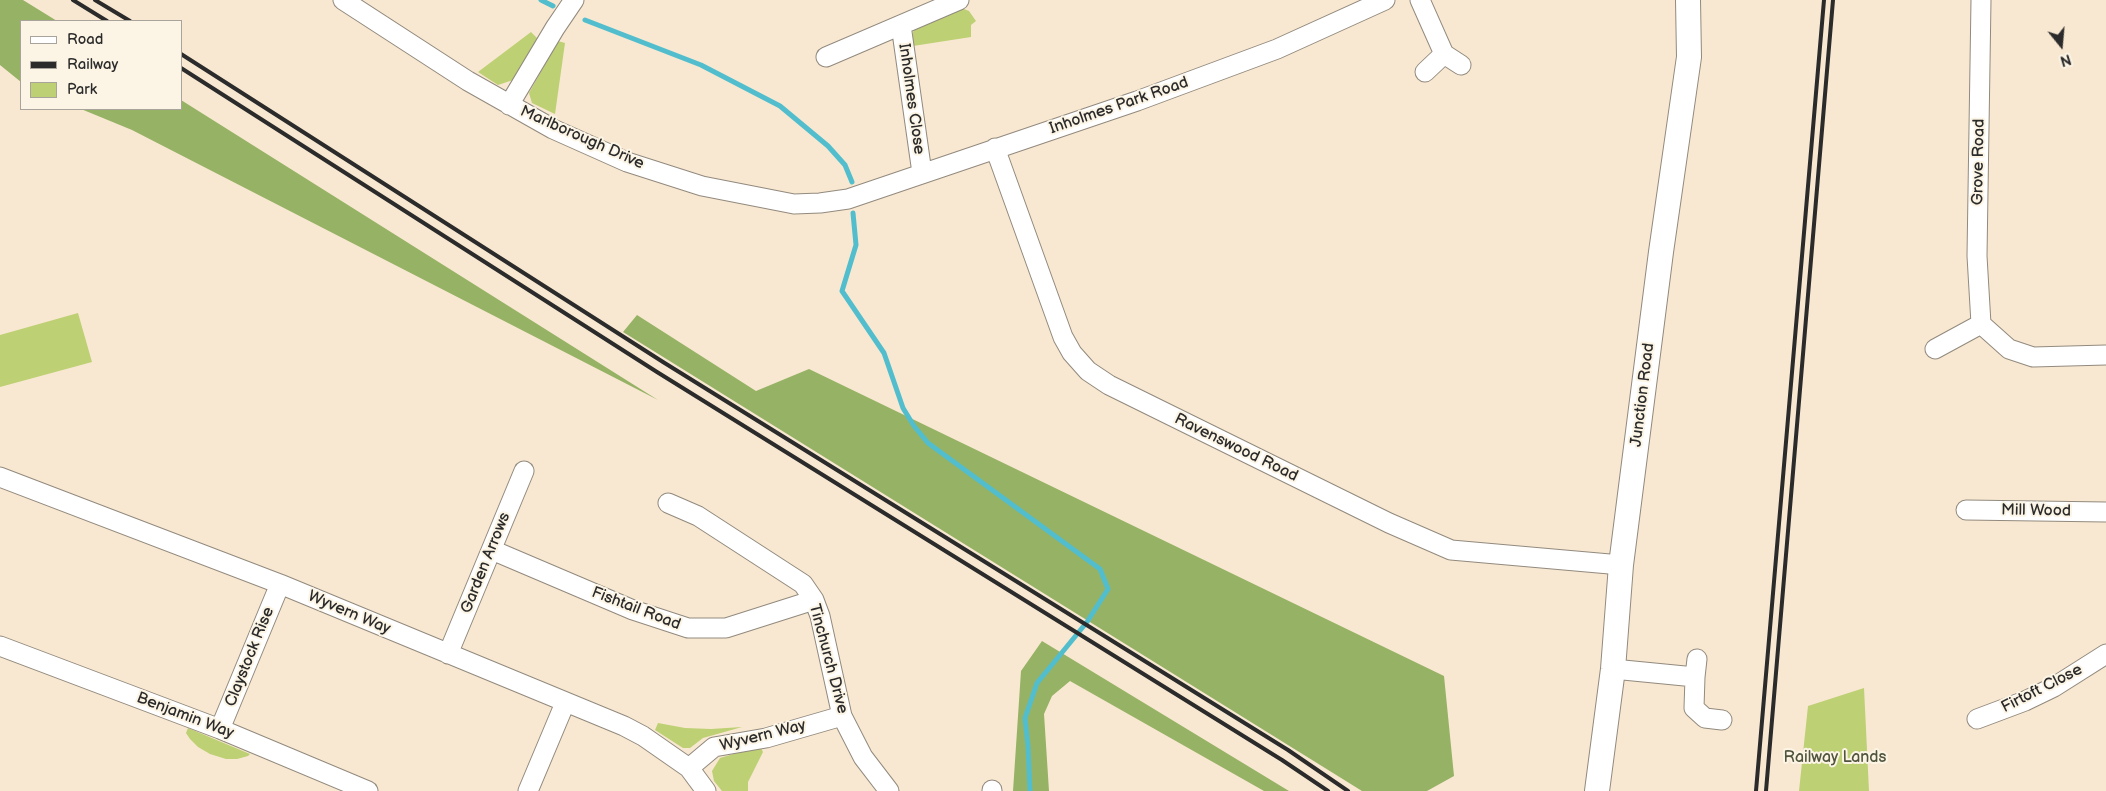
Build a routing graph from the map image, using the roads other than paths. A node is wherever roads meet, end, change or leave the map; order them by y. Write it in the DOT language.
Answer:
graph roads {
  1 [pos="343,0"];
  2 [pos="574,0"];
  3 [pos="959,0"];
  4 [pos="1385,0"];
  5 [pos="1420,0"];
  6 [pos="1688,0"];
  7 [pos="1981,0"];
  8 [pos="901,25"];
  9 [pos="1444,54"];
  10 [pos="826,57"];
  11 [pos="1461,65"];
  12 [pos="1425,72"];
  13 [pos="509,105"];
  14 [pos="995,148"];
  15 [pos="922,173"];
  16 [pos="848,198"];
  17 [pos="1982,324"];
  18 [pos="1935,349"];
  19 [pos="2106,355"];
  20 [pos="524,471"];
  21 [pos="0,477"];
  22 [pos="668,503"];
  23 [pos="1966,510"];
  24 [pos="2106,512"];
  25 [pos="492,550"];
  26 [pos="1621,565"];
  27 [pos="280,584"];
  28 [pos="814,600"];
  29 [pos="0,646"];
  30 [pos="448,654"];
  31 [pos="2106,654"];
  32 [pos="1613,669"];
  33 [pos="565,702"];
  34 [pos="842,716"];
  35 [pos="1977,719"];
  36 [pos="1722,720"];
  37 [pos="220,729"];
  38 [pos="689,768"];
  39 [pos="368,791"];
  40 [pos="528,791"];
  41 [pos="706,791"];
  42 [pos="889,791"];
  43 [pos="1597,791"];
  1 -- 13 [label="street, Marlborough Drive"];
  2 -- 13 [label="street"];
  3 -- 8 [label="street, Inholmes Close"];
  4 -- 14 [label="street, Inholmes Park Road"];
  5 -- 9 [label="street"];
  6 -- 26 [label="street, Junction Road"];
  7 -- 17 [label="street, Grove Road"];
  8 -- 10 [label="street, Inholmes Close"];
  8 -- 15 [label="street, Inholmes Close"];
  9 -- 11 [label="street"];
  9 -- 12 [label="street"];
  13 -- 16 [label="street, Marlborough Drive"];
  14 -- 15 [label="street, Inholmes Park Road"];
  14 -- 26 [label="street, Ravenswood Road"];
  15 -- 16 [label="street, Inholmes Park Road"];
  17 -- 18 [label="street"];
  17 -- 19 [label="street"];
  20 -- 25 [label="street, Garden Arrows"];
  21 -- 27 [label="street, Wyvern Way"];
  22 -- 28 [label="street, Tinchurch Drive"];
  23 -- 24 [label="street, Mill Wood"];
  25 -- 28 [label="street, Fishtail Road"];
  25 -- 30 [label="street, Garden Arrows"];
  26 -- 32 [label="street, Junction Road"];
  27 -- 30 [label="street, Wyvern Way"];
  27 -- 37 [label="street, Claystock Rise"];
  28 -- 34 [label="street, Tinchurch Drive"];
  29 -- 37 [label="street, Benjamin Way"];
  30 -- 33 [label="street, Wyvern Way"];
  31 -- 35 [label="street, Firtoft Close"];
  32 -- 36 [label="street"];
  32 -- 43 [label="street, Junction Road"];
  33 -- 38 [label="street, Wyvern Way"];
  33 -- 40 [label="street"];
  34 -- 38 [label="street, Wyvern Way"];
  34 -- 42 [label="street, Tinchurch Drive"];
  37 -- 39 [label="street, Benjamin Way"];
  38 -- 41 [label="street, Wyvern Way"];
}
